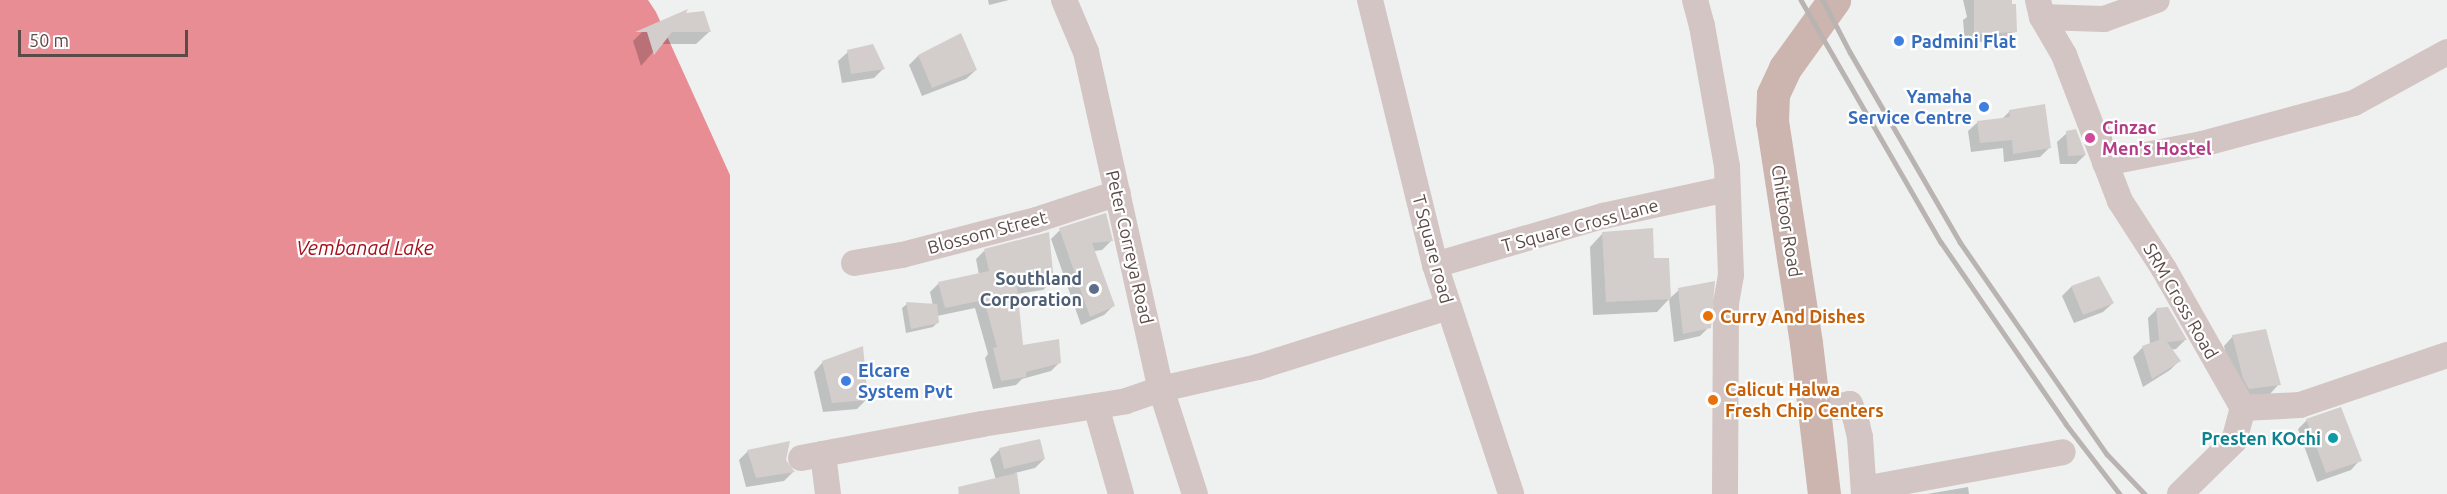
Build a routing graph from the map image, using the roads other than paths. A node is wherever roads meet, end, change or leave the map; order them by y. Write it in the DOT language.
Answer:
graph roads {
  1 [pos="1064,0"];
  2 [pos="1370,0"];
  3 [pos="1695,0"];
  4 [pos="1834,0"];
  5 [pos="2157,0"];
  6 [pos="2040,8"];
  7 [pos="2447,52"];
  8 [pos="2105,163"];
  9 [pos="1727,189"];
  10 [pos="1118,193"];
  11 [pos="854,263"];
  12 [pos="1435,265"];
  13 [pos="1448,307"];
  14 [pos="2447,355"];
  15 [pos="1161,389"];
  16 [pos="1096,406"];
  17 [pos="1836,407"];
  18 [pos="2243,408"];
  19 [pos="2063,452"];
  20 [pos="1864,492"];
  21 [pos="828,494"];
  22 [pos="1121,494"];
  23 [pos="1195,494"];
  24 [pos="1510,494"];
  25 [pos="1725,494"];
  26 [pos="1824,494"];
  27 [pos="2180,494"];
  1 -- 10 [label="street, Peter Correya Road"];
  2 -- 12 [label="street, T Square road"];
  3 -- 9 [label="street"];
  4 -- 26 [label="main road, Chittoor Road"];
  5 -- 6 [label="street"];
  6 -- 8 [label="street, SRM Cross Road"];
  7 -- 8 [label="street"];
  8 -- 18 [label="street, SRM Cross Road"];
  9 -- 12 [label="street, T Square Cross Lane"];
  9 -- 25 [label="street"];
  10 -- 11 [label="street, Blossom Street"];
  10 -- 15 [label="street, Peter Correya Road"];
  12 -- 13 [label="street, T Square road"];
  13 -- 15 [label="street"];
  13 -- 24 [label="street, T Square road"];
  14 -- 18 [label="street"];
  15 -- 16 [label="street"];
  15 -- 23 [label="street, Peter Correya Road"];
  16 -- 21 [label="street"];
  16 -- 22 [label="street"];
  17 -- 20 [label="street"];
  18 -- 27 [label="street"];
  19 -- 20 [label="street"];
}
